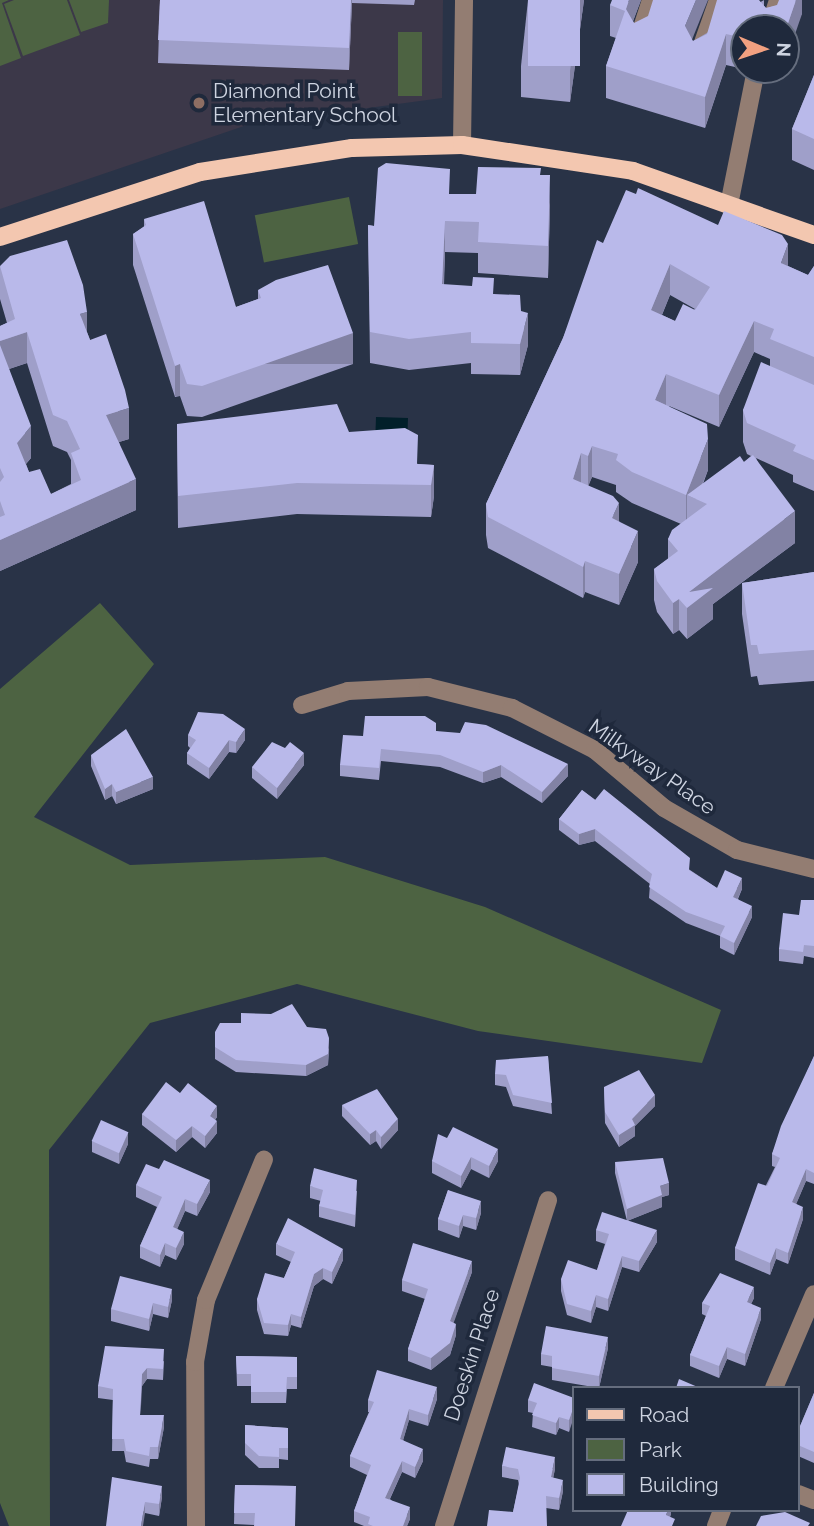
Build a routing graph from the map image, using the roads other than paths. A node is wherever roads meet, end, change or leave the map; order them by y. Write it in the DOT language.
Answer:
graph roads {
  1 [pos="464,0"];
  2 [pos="651,0"];
  3 [pos="718,0"];
  4 [pos="636,43"];
  5 [pos="696,61"];
  6 [pos="753,84"];
  7 [pos="462,145"];
  8 [pos="730,200"];
  9 [pos="814,234"];
  10 [pos="0,237"];
  11 [pos="302,705"];
  12 [pos="814,869"];
  13 [pos="264,1160"];
  14 [pos="548,1199"];
  15 [pos="814,1294"];
  16 [pos="775,1386"];
  17 [pos="196,1526"];
  18 [pos="444,1526"];
  1 -- 7 [label="street"];
  2 -- 4 [label="street"];
  3 -- 5 [label="street"];
  6 -- 8 [label="street"];
  7 -- 8 [label="main road"];
  7 -- 10 [label="main road"];
  8 -- 9 [label="main road"];
  11 -- 12 [label="street, Milkyway Place"];
  13 -- 17 [label="street"];
  14 -- 18 [label="street, Doeskin Place"];
  15 -- 16 [label="street"];
}
